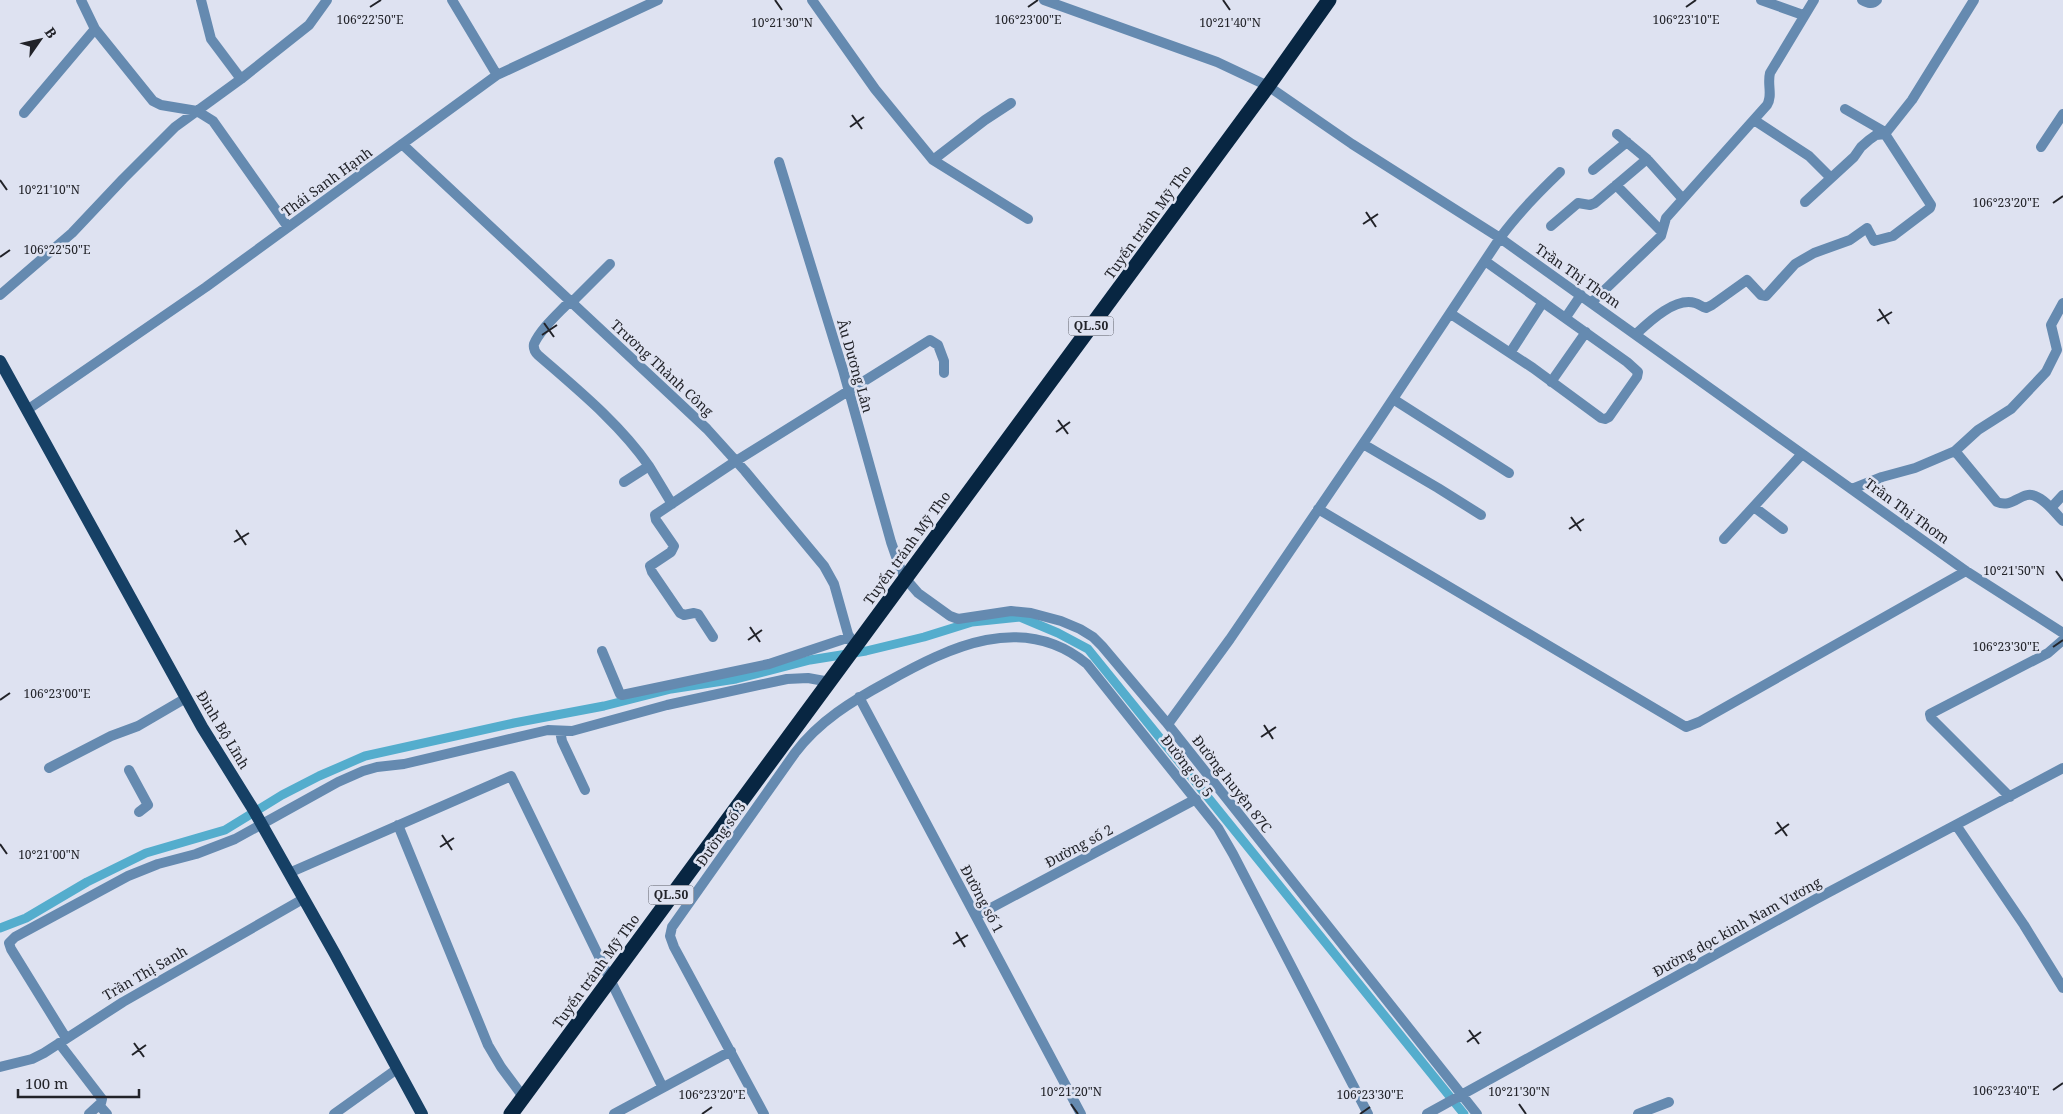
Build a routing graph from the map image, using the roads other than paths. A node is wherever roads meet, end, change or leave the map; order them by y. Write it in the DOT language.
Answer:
graph roads {
  1 [pos="81,0"];
  2 [pos="201,0"];
  3 [pos="327,0"];
  4 [pos="452,0"];
  5 [pos="658,0"];
  6 [pos="812,0"];
  7 [pos="1044,0"];
  8 [pos="1329,0"];
  9 [pos="1761,0"];
  10 [pos="1814,0"];
  11 [pos="1862,0"];
  12 [pos="1877,0"];
  13 [pos="1974,0"];
  14 [pos="1803,15"];
  15 [pos="95,29"];
  16 [pos="497,75"];
  17 [pos="241,79"];
  18 [pos="1268,86"];
  19 [pos="1011,103"];
  20 [pos="1845,109"];
  21 [pos="197,111"];
  22 [pos="24,114"];
  23 [pos="2063,114"];
  24 [pos="1754,120"];
  25 [pos="1885,133"];
  26 [pos="1616,134"];
  27 [pos="1627,142"];
  28 [pos="402,144"];
  29 [pos="2041,147"];
  30 [pos="1647,159"];
  31 [pos="933,160"];
  32 [pos="779,162"];
  33 [pos="1593,170"];
  34 [pos="1560,172"];
  35 [pos="1830,177"];
  36 [pos="1616,185"];
  37 [pos="1682,198"];
  38 [pos="1805,202"];
  39 [pos="1028,218"];
  40 [pos="1551,226"];
  41 [pos="288,227"];
  42 [pos="1662,232"];
  43 [pos="1499,240"];
  44 [pos="1488,257"];
  45 [pos="610,264"];
  46 [pos="0,295"];
  47 [pos="1580,297"];
  48 [pos="571,302"];
  49 [pos="1543,302"];
  50 [pos="1592,302"];
  51 [pos="2063,303"];
  52 [pos="1451,314"];
  53 [pos="1567,316"];
  54 [pos="1586,332"];
  55 [pos="1636,334"];
  56 [pos="1510,353"];
  57 [pos="0,361"];
  58 [pos="944,373"];
  59 [pos="1552,382"];
  60 [pos="848,389"];
  61 [pos="1393,399"];
  62 [pos="27,410"];
  63 [pos="1363,444"];
  64 [pos="1955,451"];
  65 [pos="1802,454"];
  66 [pos="736,461"];
  67 [pos="649,466"];
  68 [pos="1509,473"];
  69 [pos="624,482"];
  70 [pos="1852,489"];
  71 [pos="2063,495"];
  72 [pos="672,504"];
  73 [pos="1754,507"];
  74 [pos="2051,508"];
  75 [pos="1318,509"];
  76 [pos="1481,515"];
  77 [pos="2063,521"];
  78 [pos="1783,529"];
  79 [pos="1724,538"];
  80 [pos="1966,571"];
  81 [pos="905,578"];
  82 [pos="2063,633"];
  83 [pos="713,637"];
  84 [pos="2063,640"];
  85 [pos="852,645"];
  86 [pos="602,651"];
  87 [pos="831,680"];
  88 [pos="859,697"];
  89 [pos="186,698"];
  90 [pos="1168,724"];
  91 [pos="560,731"];
  92 [pos="790,749"];
  93 [pos="49,768"];
  94 [pos="2063,768"];
  95 [pos="129,770"];
  96 [pos="585,790"];
  97 [pos="2010,797"];
  98 [pos="1196,800"];
  99 [pos="139,812"];
  100 [pos="258,818"];
  101 [pos="398,825"];
  102 [pos="1956,825"];
  103 [pos="289,873"];
  104 [pos="684,879"];
  105 [pos="698,890"];
  106 [pos="303,898"];
  107 [pos="976,916"];
  108 [pos="610,978"];
  109 [pos="2063,988"];
  110 [pos="63,1040"];
  111 [pos="731,1051"];
  112 [pos="0,1067"];
  113 [pos="397,1069"];
  114 [pos="662,1086"];
  115 [pos="524,1098"];
  116 [pos="1455,1099"];
  117 [pos="1669,1102"];
  118 [pos="99,1104"];
  119 [pos="89,1114"];
  120 [pos="106,1114"];
  121 [pos="334,1114"];
  122 [pos="422,1114"];
  123 [pos="511,1114"];
  124 [pos="614,1114"];
  125 [pos="764,1114"];
  126 [pos="1081,1114"];
  127 [pos="1368,1114"];
  128 [pos="1427,1114"];
  129 [pos="1477,1114"];
  130 [pos="1638,1114"];
  1 -- 15 [label="street"];
  2 -- 17 [label="street"];
  3 -- 17 [label="street"];
  4 -- 16 [label="street"];
  5 -- 16 [label="street, Thái Sanh Hạnh"];
  6 -- 31 [label="street"];
  7 -- 18 [label="street, Trần Thị Thơm"];
  8 -- 18 [label="highway, Tuyến tránh Mỹ Tho / QL.50"];
  9 -- 14 [label="street"];
  10 -- 14 [label="street"];
  11 -- 12 [label="street"];
  13 -- 25 [label="street"];
  14 -- 24 [label="street"];
  15 -- 21 [label="street"];
  15 -- 22 [label="street"];
  16 -- 28 [label="street, Thái Sanh Hạnh"];
  17 -- 21 [label="street"];
  18 -- 43 [label="street, Trần Thị Thơm"];
  18 -- 81 [label="highway, Tuyến tránh Mỹ Tho / QL.50"];
  19 -- 31 [label="street"];
  20 -- 25 [label="street"];
  21 -- 41 [label="street"];
  21 -- 46 [label="street"];
  23 -- 29 [label="street"];
  24 -- 35 [label="street"];
  24 -- 37 [label="street"];
  25 -- 35 [label="street"];
  25 -- 55 [label="street"];
  26 -- 27 [label="street"];
  27 -- 30 [label="street"];
  27 -- 33 [label="street"];
  28 -- 41 [label="street, Thái Sanh Hạnh"];
  28 -- 48 [label="street, Trương Thành Công"];
  30 -- 36 [label="street"];
  30 -- 37 [label="street"];
  31 -- 39 [label="street"];
  32 -- 60 [label="street, Âu Dương Lân"];
  34 -- 43 [label="street"];
  35 -- 38 [label="street"];
  36 -- 40 [label="street"];
  36 -- 42 [label="street"];
  37 -- 42 [label="street"];
  41 -- 62 [label="street, Thái Sanh Hạnh"];
  42 -- 50 [label="street"];
  43 -- 44 [label="street"];
  43 -- 47 [label="street, Trần Thị Thơm"];
  44 -- 49 [label="street"];
  44 -- 52 [label="street"];
  45 -- 48 [label="street"];
  47 -- 50 [label="street, Trần Thị Thơm"];
  47 -- 53 [label="street"];
  48 -- 66 [label="street, Trương Thành Công"];
  48 -- 67 [label="street"];
  49 -- 53 [label="street"];
  49 -- 56 [label="street"];
  50 -- 55 [label="street, Trần Thị Thơm"];
  51 -- 64 [label="street"];
  52 -- 56 [label="street"];
  52 -- 61 [label="street"];
  53 -- 54 [label="street"];
  54 -- 59 [label="street"];
  54 -- 59 [label="street"];
  55 -- 65 [label="street, Trần Thị Thơm"];
  56 -- 59 [label="street"];
  57 -- 62 [label="main road, Đinh Bộ Lĩnh"];
  58 -- 60 [label="street"];
  60 -- 66 [label="street"];
  60 -- 81 [label="street, Âu Dương Lân"];
  61 -- 63 [label="street"];
  61 -- 68 [label="street"];
  62 -- 89 [label="main road, Đinh Bộ Lĩnh"];
  63 -- 75 [label="street"];
  63 -- 76 [label="street"];
  64 -- 70 [label="street"];
  64 -- 74 [label="street"];
  65 -- 70 [label="street, Trần Thị Thơm"];
  65 -- 73 [label="street"];
  66 -- 72 [label="street"];
  66 -- 85 [label="street, Trương Thành Công"];
  67 -- 69 [label="street"];
  67 -- 72 [label="street"];
  70 -- 80 [label="street, Trần Thị Thơm"];
  71 -- 74 [label="street"];
  72 -- 83 [label="street"];
  73 -- 78 [label="street"];
  73 -- 79 [label="street"];
  74 -- 77 [label="street"];
  75 -- 80 [label="street"];
  75 -- 90 [label="street"];
  80 -- 82 [label="street, Trần Thị Thơm"];
  81 -- 85 [label="highway, Tuyến tránh Mỹ Tho / QL.50"];
  81 -- 90 [label="street, Đường huyện 87C"];
  84 -- 97 [label="street"];
  85 -- 86 [label="street"];
  85 -- 87 [label="highway, Tuyến tránh Mỹ Tho / QL.50"];
  87 -- 91 [label="street"];
  87 -- 92 [label="highway, Tuyến tránh Mỹ Tho / QL.50"];
  88 -- 92 [label="street, Đường số 3"];
  88 -- 98 [label="street, Đường số 5"];
  88 -- 107 [label="street, Đường số 1"];
  89 -- 93 [label="street"];
  89 -- 100 [label="main road, Đinh Bộ Lĩnh"];
  90 -- 116 [label="street, Đường huyện 87C"];
  91 -- 96 [label="street"];
  91 -- 100 [label="street"];
  92 -- 104 [label="highway, Tuyến tránh Mỹ Tho / QL.50"];
  92 -- 105 [label="street, Đường số 3"];
  94 -- 97 [label="street, Đường dọc kinh Nam Vương"];
  95 -- 99 [label="street"];
  97 -- 102 [label="street, Đường dọc kinh Nam Vương"];
  98 -- 107 [label="street, Đường số 2"];
  98 -- 127 [label="street, Đường số 5"];
  100 -- 103 [label="main road, Đinh Bộ Lĩnh"];
  100 -- 110 [label="street"];
  101 -- 103 [label="street"];
  101 -- 108 [label="street"];
  101 -- 115 [label="street"];
  102 -- 109 [label="street"];
  102 -- 116 [label="street, Đường dọc kinh Nam Vương"];
  103 -- 106 [label="main road, Đinh Bộ Lĩnh"];
  104 -- 105 [label="street"];
  104 -- 108 [label="highway, Tuyến tránh Mỹ Tho / QL.50"];
  105 -- 111 [label="street, Đường số 3"];
  106 -- 110 [label="street, Trần Thị Sanh"];
  106 -- 113 [label="main road, Đinh Bộ Lĩnh"];
  107 -- 126 [label="street, Đường số 1"];
  108 -- 114 [label="street"];
  108 -- 115 [label="highway, Tuyến tránh Mỹ Tho / QL.50"];
  110 -- 112 [label="street, Trần Thị Sanh"];
  110 -- 118 [label="street"];
  111 -- 114 [label="street"];
  111 -- 125 [label="street, Đường số 3"];
  113 -- 121 [label="street"];
  113 -- 122 [label="main road, Đinh Bộ Lĩnh"];
  114 -- 124 [label="street"];
  115 -- 123 [label="highway, Tuyến tránh Mỹ Tho / QL.50"];
  116 -- 128 [label="street, Đường dọc kinh Nam Vương"];
  116 -- 129 [label="street, Đường huyện 87C"];
  117 -- 130 [label="street"];
  118 -- 119 [label="street"];
  118 -- 120 [label="street"];
}
